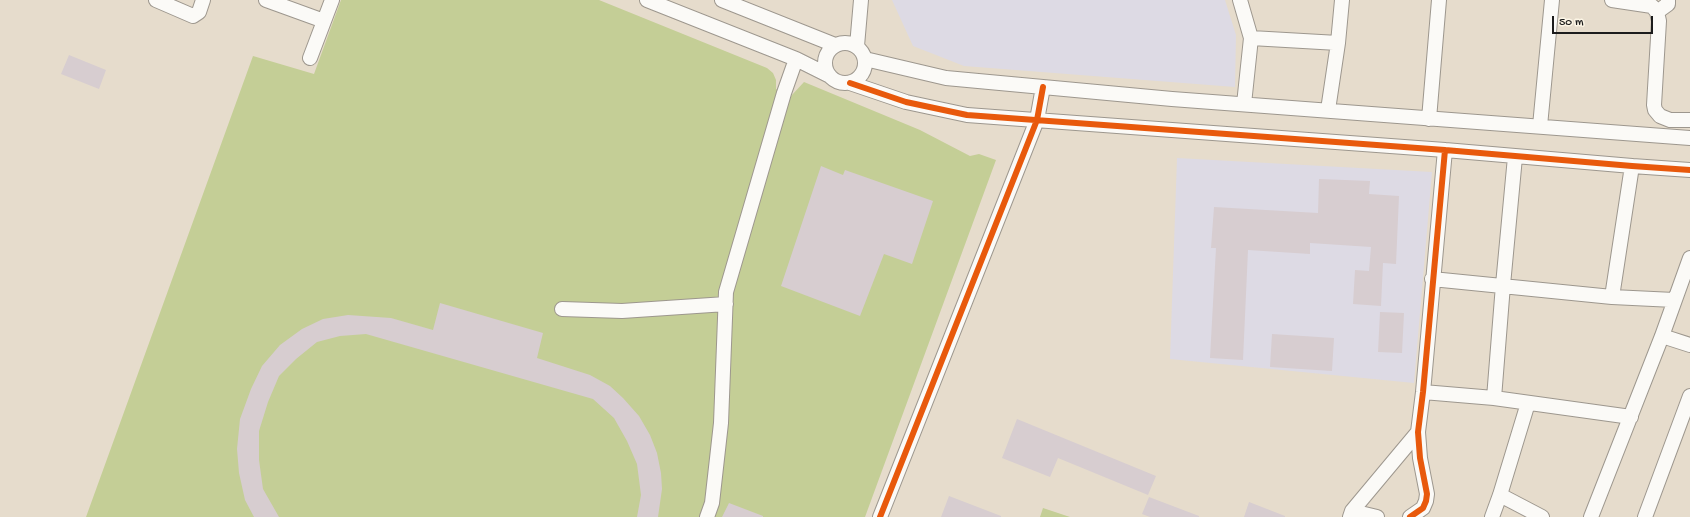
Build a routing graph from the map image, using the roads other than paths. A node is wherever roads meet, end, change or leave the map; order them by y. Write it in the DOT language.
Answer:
graph roads {
  1 [pos="156,0"];
  2 [pos="203,0"];
  3 [pos="266,0"];
  4 [pos="332,0"];
  5 [pos="647,0"];
  6 [pos="722,0"];
  7 [pos="861,0"];
  8 [pos="1240,0"];
  9 [pos="1342,0"];
  10 [pos="1439,0"];
  11 [pos="1552,0"];
  12 [pos="1612,0"];
  13 [pos="1668,0"];
  14 [pos="1657,12"];
  15 [pos="324,21"];
  16 [pos="1251,38"];
  17 [pos="1338,43"];
  18 [pos="836,45"];
  19 [pos="857,46"];
  20 [pos="310,58"];
  21 [pos="796,59"];
  22 [pos="865,59"];
  23 [pos="830,76"];
  24 [pos="850,83"];
  25 [pos="1044,87"];
  26 [pos="1244,104"];
  27 [pos="1328,110"];
  28 [pos="1429,119"];
  29 [pos="1037,120"];
  30 [pos="1690,120"];
  31 [pos="1540,126"];
  32 [pos="1690,138"];
  33 [pos="1445,150"];
  34 [pos="1515,157"];
  35 [pos="1632,166"];
  36 [pos="1690,170"];
  37 [pos="1690,258"];
  38 [pos="1432,278"];
  39 [pos="1502,285"];
  40 [pos="1612,297"];
  41 [pos="1674,300"];
  42 [pos="726,304"];
  43 [pos="562,309"];
  44 [pos="1662,336"];
  45 [pos="1690,345"];
  46 [pos="1423,392"];
  47 [pos="1690,396"];
  48 [pos="1494,398"];
  49 [pos="1528,403"];
  50 [pos="1631,417"];
  51 [pos="1418,432"];
  52 [pos="1500,495"];
  53 [pos="1351,514"];
  54 [pos="707,517"];
  55 [pos="880,517"];
  56 [pos="1376,517"];
  57 [pos="1410,517"];
  58 [pos="1492,517"];
  59 [pos="1542,517"];
  60 [pos="1591,517"];
  61 [pos="1645,517"];
  1 -- 2 [label="street"];
  3 -- 15 [label="street"];
  4 -- 15 [label="street"];
  5 -- 21 [label="street"];
  6 -- 18 [label="street"];
  7 -- 19 [label="street"];
  8 -- 16 [label="street"];
  9 -- 17 [label="street"];
  10 -- 28 [label="street"];
  11 -- 31 [label="street"];
  12 -- 14 [label="street"];
  13 -- 14 [label="street"];
  14 -- 30 [label="street"];
  15 -- 20 [label="street"];
  16 -- 17 [label="street"];
  16 -- 26 [label="street"];
  17 -- 27 [label="street"];
  18 -- 19 [label="street"];
  18 -- 23 [label="street"];
  19 -- 22 [label="street"];
  21 -- 23 [label="street"];
  21 -- 42 [label="street"];
  22 -- 24 [label="street"];
  22 -- 25 [label="street"];
  23 -- 24 [label="street"];
  24 -- 29 [label="street"];
  25 -- 26 [label="street"];
  25 -- 29 [label="street"];
  26 -- 27 [label="street"];
  27 -- 28 [label="street"];
  28 -- 31 [label="street"];
  29 -- 33 [label="street"];
  29 -- 55 [label="street"];
  31 -- 32 [label="street"];
  33 -- 34 [label="street"];
  33 -- 38 [label="street"];
  34 -- 35 [label="street"];
  34 -- 39 [label="street"];
  35 -- 36 [label="street"];
  35 -- 40 [label="street"];
  37 -- 41 [label="street"];
  38 -- 39 [label="street"];
  38 -- 46 [label="street"];
  39 -- 40 [label="street"];
  39 -- 48 [label="street"];
  40 -- 41 [label="street"];
  41 -- 44 [label="street"];
  42 -- 43 [label="street"];
  42 -- 54 [label="street"];
  44 -- 45 [label="street"];
  44 -- 50 [label="street"];
  46 -- 48 [label="street"];
  46 -- 51 [label="street"];
  47 -- 61 [label="street"];
  48 -- 49 [label="street"];
  49 -- 50 [label="street"];
  49 -- 52 [label="street"];
  50 -- 60 [label="street"];
  51 -- 53 [label="street"];
  51 -- 57 [label="street"];
  52 -- 58 [label="street"];
  52 -- 59 [label="street"];
  53 -- 56 [label="street"];
}
